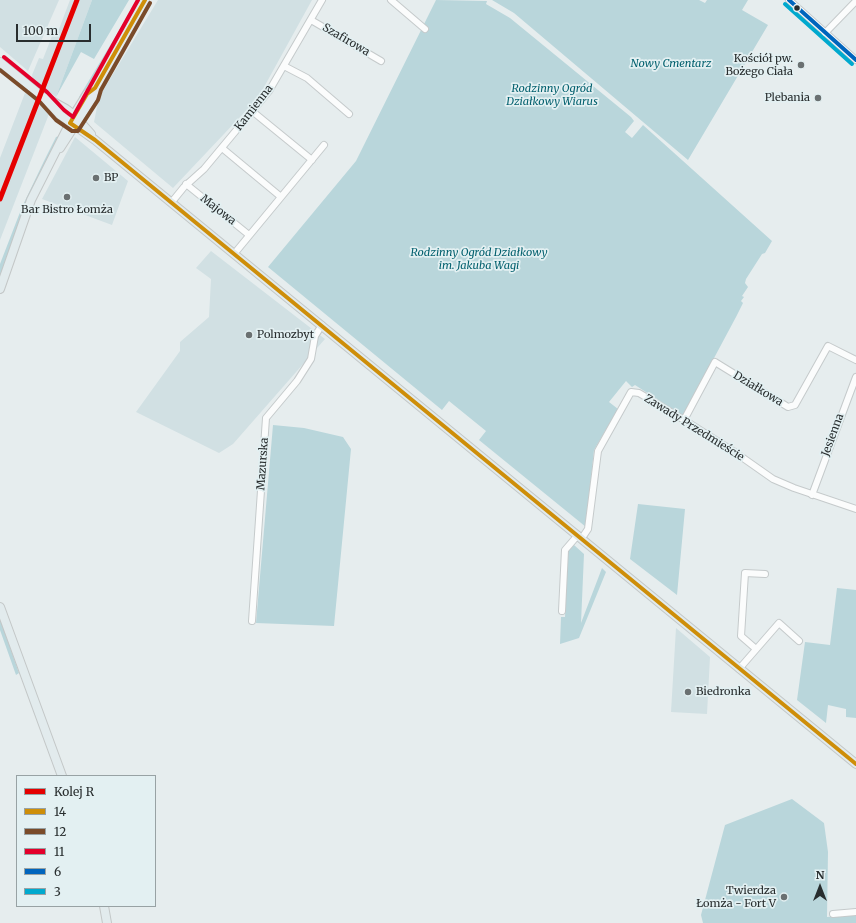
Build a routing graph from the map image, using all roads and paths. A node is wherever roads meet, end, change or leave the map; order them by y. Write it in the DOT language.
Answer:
graph roads {
  1 [pos="145,0"];
  2 [pos="322,0"];
  3 [pos="391,0"];
  4 [pos="789,0"];
  5 [pos="856,1"];
  6 [pos="310,20"];
  7 [pos="425,29"];
  8 [pos="825,33"];
  9 [pos="381,60"];
  10 [pos="856,60"];
  11 [pos="0,62"];
  12 [pos="284,66"];
  13 [pos="252,111"];
  14 [pos="349,114"];
  15 [pos="75,121"];
  16 [pos="324,145"];
  17 [pos="222,148"];
  18 [pos="312,160"];
  19 [pos="186,184"];
  20 [pos="281,197"];
  21 [pos="171,203"];
  22 [pos="249,235"];
  23 [pos="234,254"];
  24 [pos="0,289"];
  25 [pos="322,325"];
  26 [pos="856,360"];
  27 [pos="856,376"];
  28 [pos="684,420"];
  29 [pos="812,495"];
  30 [pos="856,509"];
  31 [pos="580,537"];
  32 [pos="765,574"];
  33 [pos="0,607"];
  34 [pos="562,611"];
  35 [pos="252,621"];
  36 [pos="799,641"];
  37 [pos="756,649"];
  38 [pos="739,669"];
  39 [pos="856,764"];
  40 [pos="62,775"];
  41 [pos="104,907"];
  42 [pos="856,912"];
  43 [pos="833,914"];
  44 [pos="107,923"];
  1 -- 15 [label="main road"];
  2 -- 6 [label="street, Kamienna"];
  3 -- 7 [label="street"];
  4 -- 8 [label="street"];
  5 -- 8 [label="street"];
  6 -- 9 [label="street, Szafirowa"];
  6 -- 12 [label="street, Kamienna"];
  8 -- 10 [label="street"];
  11 -- 15 [label="main road"];
  12 -- 13 [label="street, Kamienna"];
  12 -- 14 [label="street"];
  13 -- 17 [label="street, Kamienna"];
  13 -- 18 [label="street"];
  15 -- 21 [label="main road"];
  15 -- 24 [label="main road"];
  16 -- 18 [label="street"];
  17 -- 19 [label="street, Kamienna"];
  17 -- 20 [label="street"];
  18 -- 20 [label="street"];
  19 -- 21 [label="street, Kamienna"];
  19 -- 22 [label="street, Majowa"];
  20 -- 22 [label="street"];
  21 -- 23 [label="main road"];
  22 -- 23 [label="street"];
  23 -- 25 [label="main road"];
  25 -- 31 [label="main road"];
  25 -- 35 [label="street, Mazurska"];
  26 -- 28 [label="street, Działkowa"];
  27 -- 29 [label="street, Jesienna"];
  28 -- 29 [label="street, Zawady Przedmieście"];
  28 -- 31 [label="street, Zawady Przedmieście"];
  29 -- 30 [label="street, Zawady Przedmieście"];
  31 -- 34 [label="street"];
  31 -- 38 [label="main road"];
  32 -- 37 [label="street"];
  33 -- 40 [label="main road"];
  36 -- 37 [label="street"];
  37 -- 38 [label="street"];
  38 -- 39 [label="main road"];
  41 -- 44 [label="main road"];
  42 -- 43 [label="street"];
}
